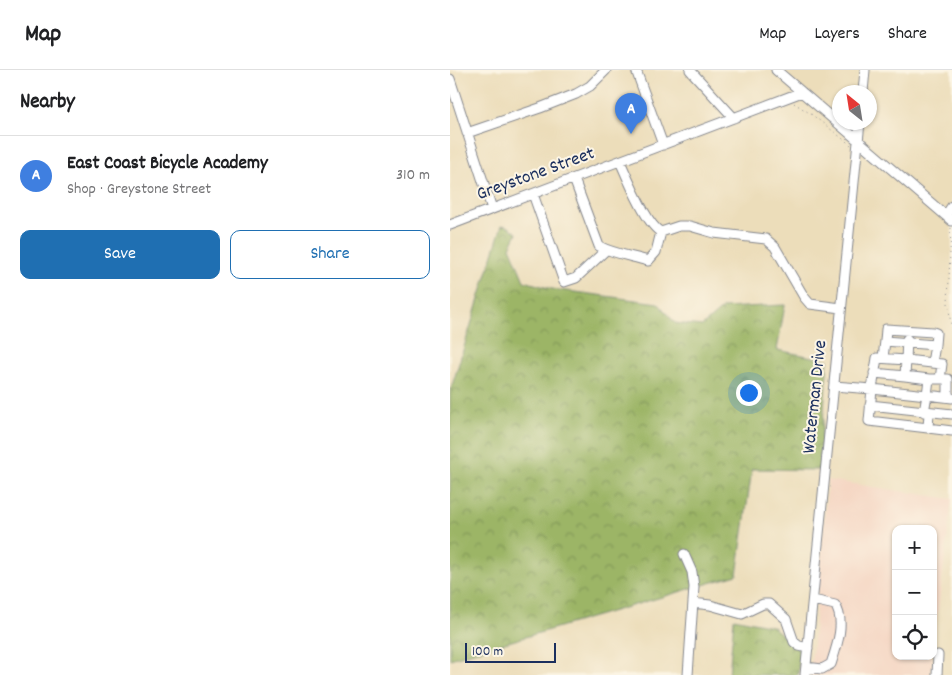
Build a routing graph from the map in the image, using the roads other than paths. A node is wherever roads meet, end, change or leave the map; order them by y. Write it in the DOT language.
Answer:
graph roads {
  1 [pos="606,70"];
  2 [pos="636,70"];
  3 [pos="690,70"];
  4 [pos="776,70"];
  5 [pos="865,70"];
  6 [pos="450,79"];
  7 [pos="864,85"];
  8 [pos="802,92"];
  9 [pos="734,118"];
  10 [pos="859,130"];
  11 [pos="467,133"];
  12 [pos="858,140"];
  13 [pos="663,145"];
  14 [pos="620,161"];
  15 [pos="574,179"];
  16 [pos="533,194"];
  17 [pos="952,206"];
  18 [pos="492,209"];
  19 [pos="950,218"];
  20 [pos="450,224"];
  21 [pos="661,232"];
  22 [pos="606,250"];
  23 [pos="841,308"];
  24 [pos="908,330"];
  25 [pos="885,341"];
  26 [pos="907,343"];
  27 [pos="935,346"];
  28 [pos="883,358"];
  29 [pos="906,360"];
  30 [pos="932,363"];
  31 [pos="874,374"];
  32 [pos="905,376"];
  33 [pos="928,379"];
  34 [pos="940,379"];
  35 [pos="834,386"];
  36 [pos="872,389"];
  37 [pos="927,394"];
  38 [pos="950,397"];
  39 [pos="870,405"];
  40 [pos="927,412"];
  41 [pos="952,414"];
  42 [pos="928,428"];
  43 [pos="952,431"];
  44 [pos="684,554"];
  45 [pos="812,600"];
  46 [pos="693,603"];
  47 [pos="808,648"];
  48 [pos="938,655"];
  49 [pos="806,671"];
  50 [pos="688,675"];
  51 [pos="937,675"];
  1 -- 11 [label="street"];
  2 -- 13 [label="street"];
  3 -- 9 [label="street"];
  4 -- 8 [label="street"];
  5 -- 7 [label="street"];
  6 -- 11 [label="street"];
  8 -- 9 [label="street, Greystone Street"];
  8 -- 12 [label="street"];
  9 -- 13 [label="street, Greystone Street"];
  10 -- 12 [label="street, Waterman Drive"];
  11 -- 18 [label="street"];
  12 -- 19 [label="street"];
  12 -- 23 [label="street, Waterman Drive"];
  13 -- 14 [label="street, Greystone Street"];
  14 -- 15 [label="street, Greystone Street"];
  14 -- 21 [label="street"];
  15 -- 16 [label="street, Greystone Street"];
  15 -- 22 [label="street"];
  16 -- 18 [label="street, Greystone Street"];
  16 -- 22 [label="street"];
  17 -- 19 [label="street"];
  18 -- 20 [label="street, Greystone Street"];
  21 -- 22 [label="street"];
  21 -- 23 [label="street"];
  23 -- 35 [label="street, Waterman Drive"];
  24 -- 25 [label="street"];
  24 -- 26 [label="street"];
  24 -- 27 [label="street"];
  25 -- 26 [label="street"];
  25 -- 28 [label="street"];
  26 -- 27 [label="street"];
  26 -- 29 [label="street"];
  27 -- 30 [label="street"];
  28 -- 29 [label="street"];
  28 -- 31 [label="street"];
  29 -- 30 [label="street"];
  29 -- 32 [label="street"];
  30 -- 34 [label="street"];
  31 -- 32 [label="street"];
  31 -- 36 [label="street"];
  32 -- 33 [label="street"];
  33 -- 34 [label="street"];
  33 -- 37 [label="street"];
  34 -- 38 [label="street"];
  35 -- 36 [label="street"];
  35 -- 45 [label="street, Waterman Drive"];
  36 -- 37 [label="street"];
  36 -- 39 [label="street"];
  37 -- 38 [label="street"];
  37 -- 40 [label="street"];
  39 -- 40 [label="street"];
  39 -- 42 [label="street"];
  40 -- 41 [label="street"];
  40 -- 42 [label="street"];
  42 -- 43 [label="street"];
  44 -- 46 [label="street"];
  45 -- 47 [label="street, Waterman Drive"];
  45 -- 49 [label="street"];
  46 -- 47 [label="street"];
  46 -- 50 [label="street"];
  47 -- 49 [label="street, Waterman Drive"];
  48 -- 51 [label="street"];
}
